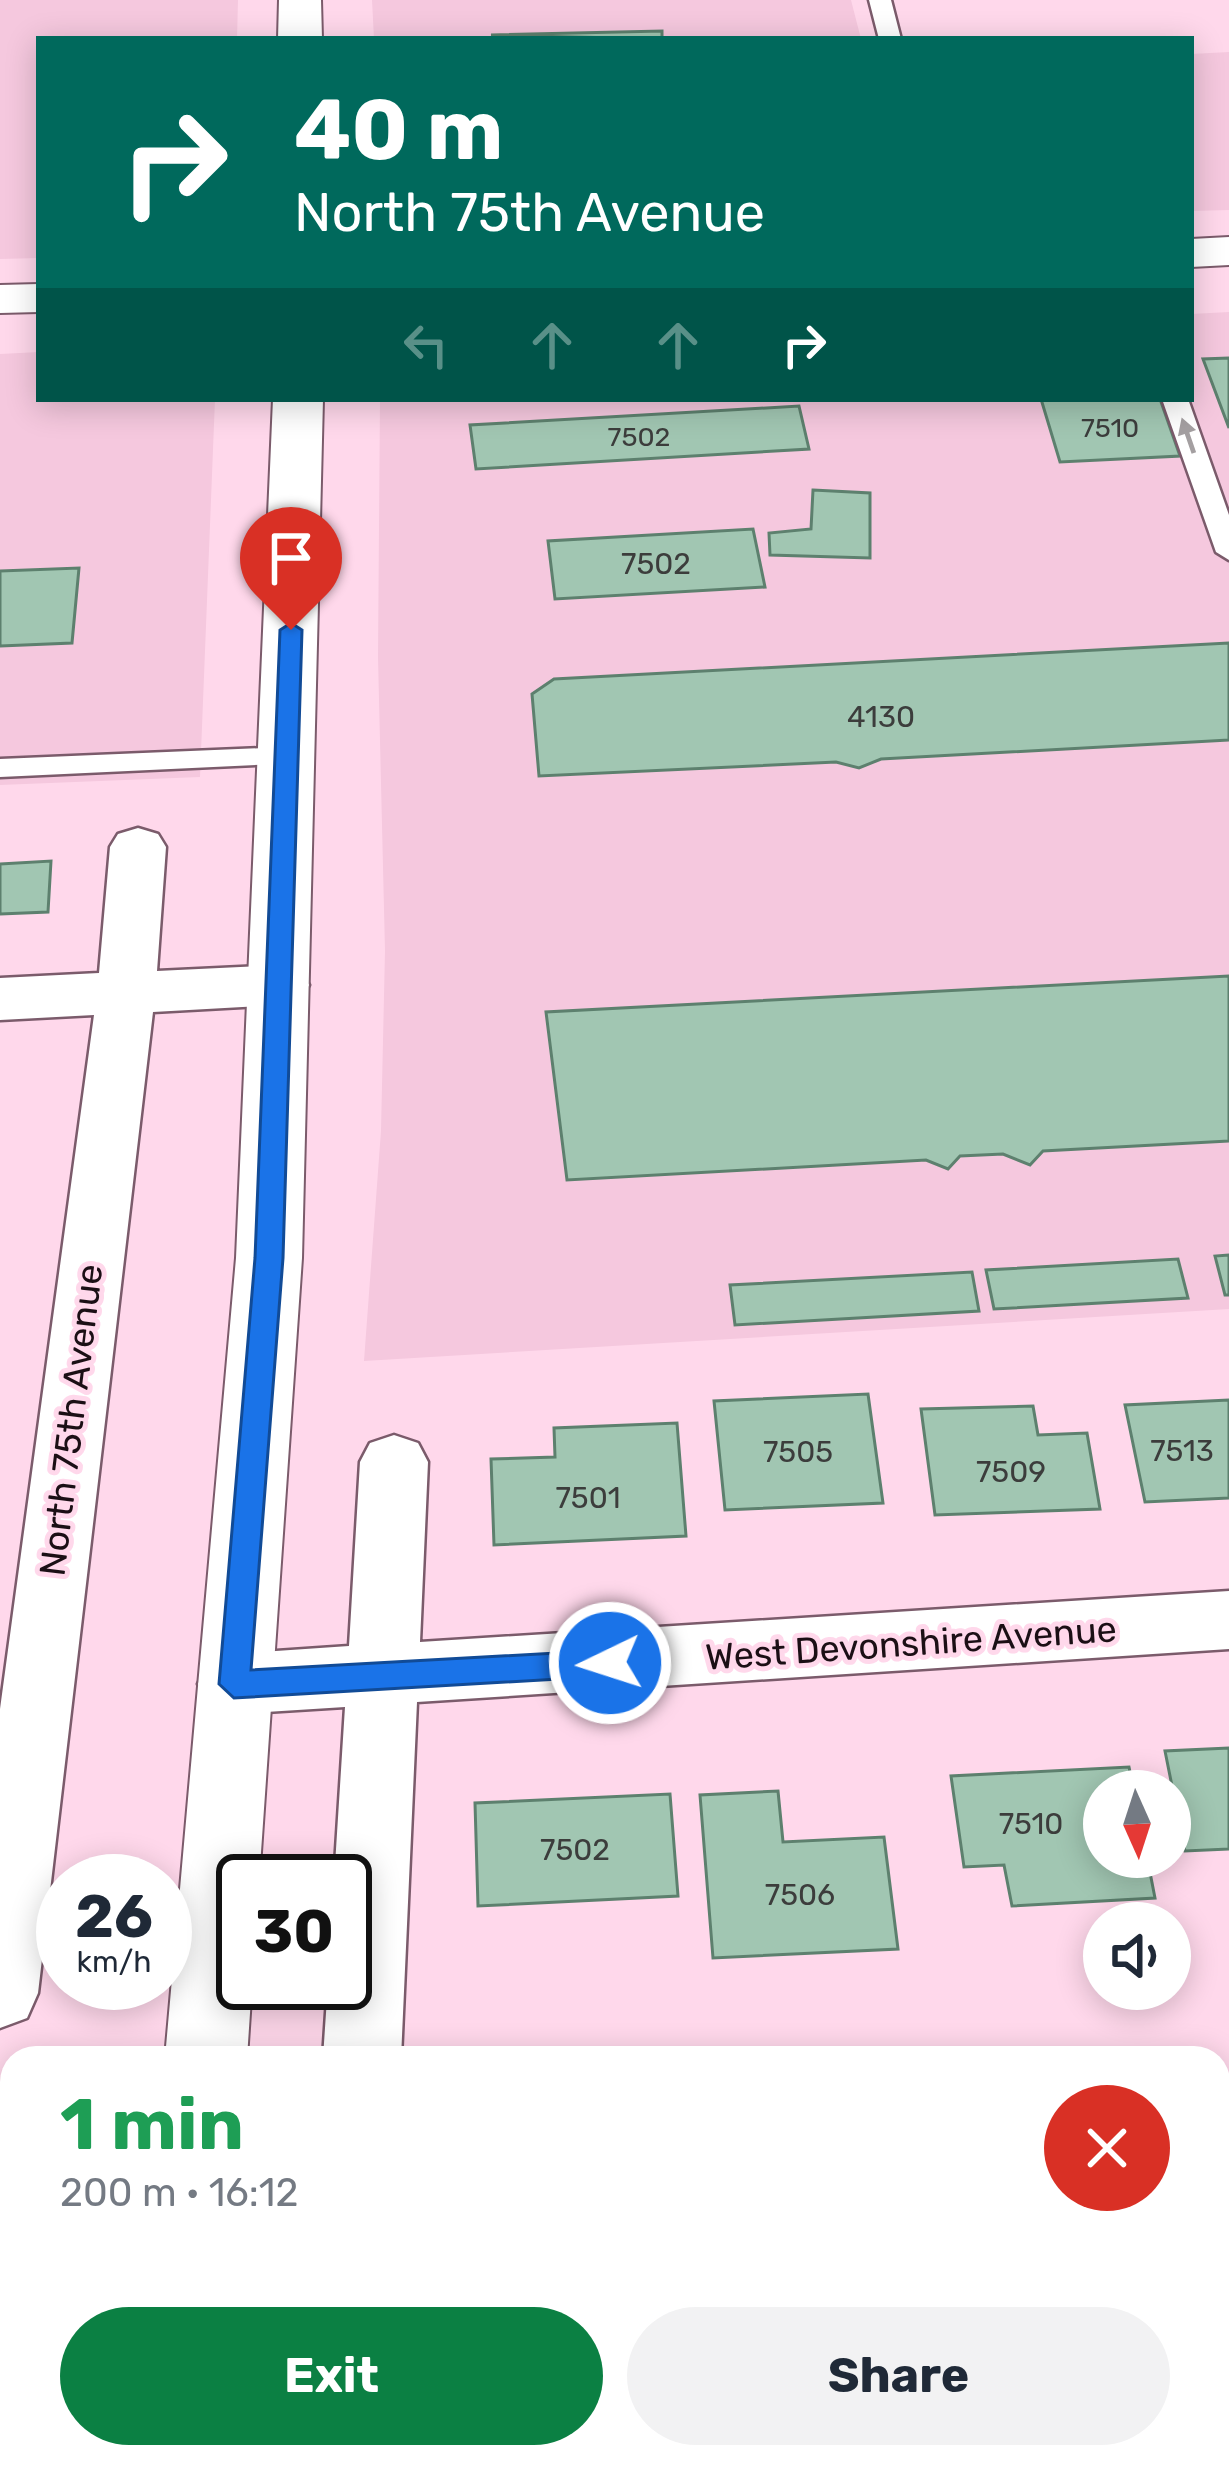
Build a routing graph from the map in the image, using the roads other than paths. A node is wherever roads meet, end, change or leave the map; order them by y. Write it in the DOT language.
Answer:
graph roads {
  1 [pos="300,0"];
  2 [pos="880,0"];
  3 [pos="300,36"];
  4 [pos="889,36"];
  5 [pos="1229,251"];
  6 [pos="1194,253"];
  7 [pos="36,298"];
  8 [pos="0,299"];
  9 [pos="298,402"];
  10 [pos="1176,402"];
  11 [pos="1229,552"];
  12 [pos="287,756"];
  13 [pos="0,768"];
  14 [pos="138,847"];
  15 [pos="280,985"];
  16 [pos="126,994"];
  17 [pos="0,999"];
  18 [pos="394,1462"];
  19 [pos="1229,1620"];
  20 [pos="380,1678"];
  21 [pos="234,1684"];
  22 [pos="0,1993"];
  23 [pos="207,2046"];
  24 [pos="363,2046"];
  1 -- 3 [label="main road"];
  2 -- 4 [label="lane"];
  5 -- 6 [label="main road"];
  7 -- 8 [label="main road"];
  9 -- 12 [label="main road"];
  11 -- 10 [label="lane, one-way"];
  12 -- 13 [label="lane"];
  12 -- 15 [label="main road"];
  14 -- 16 [label="street, North 75th Avenue"];
  15 -- 16 [label="street"];
  15 -- 21 [label="main road"];
  16 -- 17 [label="street"];
  16 -- 22 [label="street, North 75th Avenue"];
  18 -- 20 [label="street"];
  19 -- 20 [label="street, West Devonshire Avenue"];
  20 -- 21 [label="street, West Devonshire Avenue"];
  20 -- 24 [label="street"];
  21 -- 23 [label="main road"];
}
